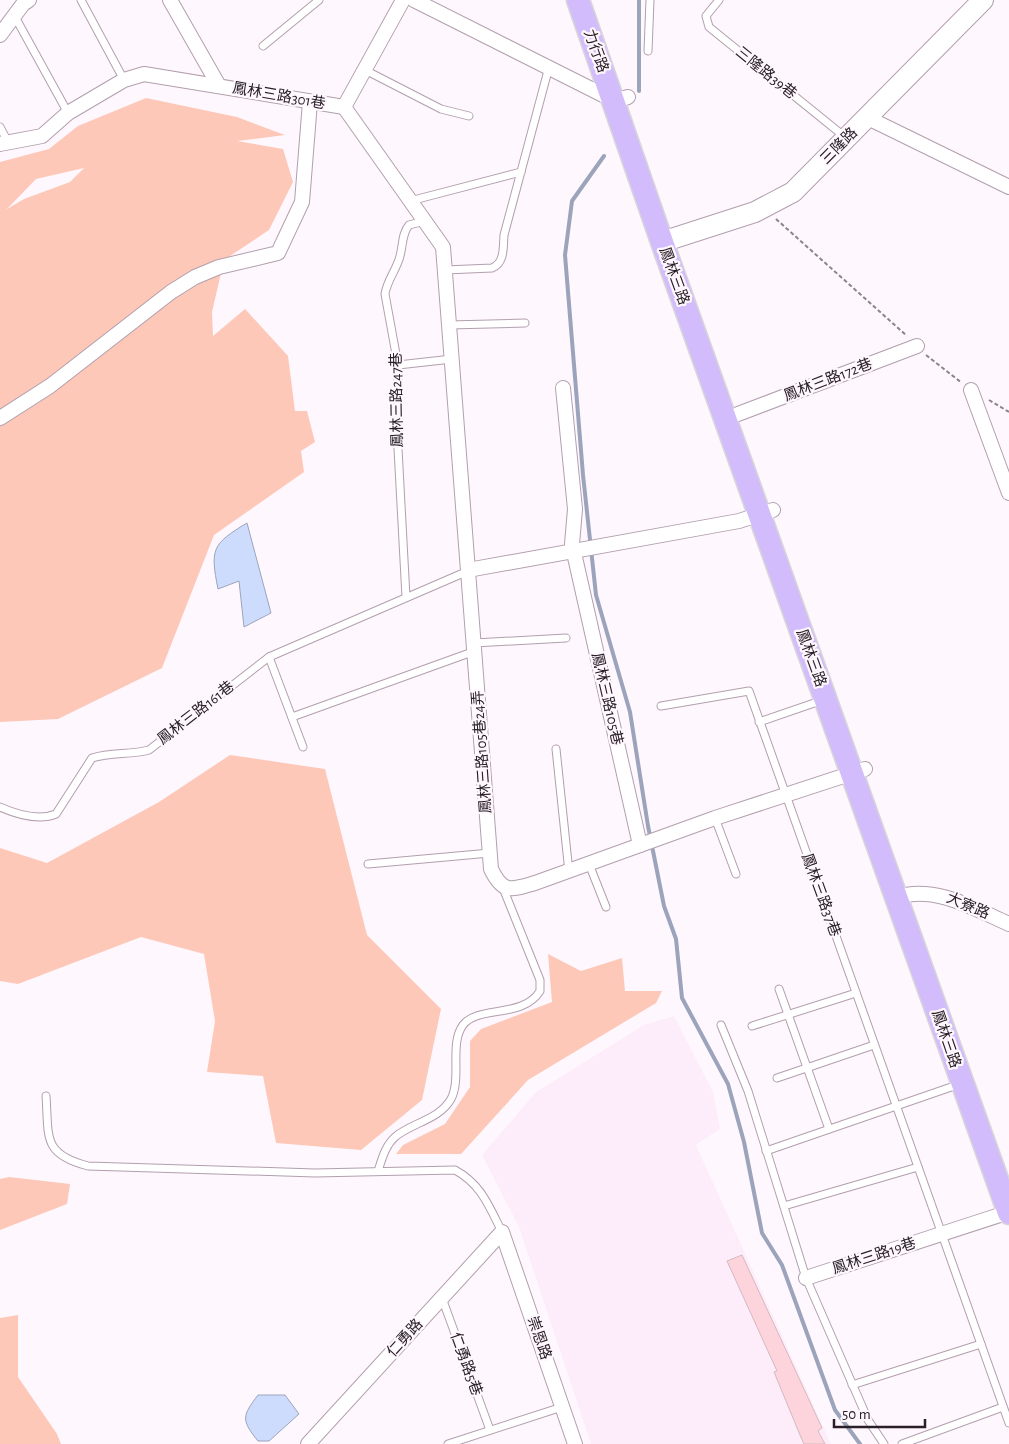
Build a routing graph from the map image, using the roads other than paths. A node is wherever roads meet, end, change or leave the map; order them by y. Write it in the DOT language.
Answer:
graph roads {
  1 [pos="29,0"];
  2 [pos="81,0"];
  3 [pos="170,0"];
  4 [pos="319,0"];
  5 [pos="403,0"];
  6 [pos="414,0"];
  7 [pos="578,0"];
  8 [pos="593,0"];
  9 [pos="650,0"];
  10 [pos="719,0"];
  11 [pos="983,0"];
  12 [pos="14,15"];
  13 [pos="0,35"];
  14 [pos="263,46"];
  15 [pos="648,51"];
  16 [pos="549,67"];
  17 [pos="365,70"];
  18 [pos="124,80"];
  19 [pos="219,86"];
  20 [pos="621,99"];
  21 [pos="310,102"];
  22 [pos="344,108"];
  23 [pos="68,113"];
  24 [pos="469,116"];
  25 [pos="868,118"];
  26 [pos="0,127"];
  27 [pos="848,138"];
  28 [pos="4,143"];
  29 [pos="521,172"];
  30 [pos="1009,187"];
  31 [pos="410,200"];
  32 [pos="425,221"];
  33 [pos="669,239"];
  34 [pos="445,270"];
  35 [pos="525,323"];
  36 [pos="449,325"];
  37 [pos="917,346"];
  38 [pos="452,359"];
  39 [pos="398,365"];
  40 [pos="563,388"];
  41 [pos="971,390"];
  42 [pos="738,414"];
  43 [pos="0,418"];
  44 [pos="1009,493"];
  45 [pos="766,512"];
  46 [pos="577,552"];
  47 [pos="468,570"];
  48 [pos="406,598"];
  49 [pos="566,638"];
  50 [pos="474,647"];
  51 [pos="269,657"];
  52 [pos="825,699"];
  53 [pos="661,706"];
  54 [pos="292,717"];
  55 [pos="759,722"];
  56 [pos="303,747"];
  57 [pos="556,749"];
  58 [pos="858,771"];
  59 [pos="786,796"];
  60 [pos="0,807"];
  61 [pos="715,818"];
  62 [pos="648,843"];
  63 [pos="490,853"];
  64 [pos="368,864"];
  65 [pos="590,864"];
  66 [pos="569,872"];
  67 [pos="736,874"];
  68 [pos="503,888"];
  69 [pos="902,895"];
  70 [pos="606,907"];
  71 [pos="1009,924"];
  72 [pos="779,989"];
  73 [pos="856,993"];
  74 [pos="788,1014"];
  75 [pos="721,1025"];
  76 [pos="752,1026"];
  77 [pos="874,1045"];
  78 [pos="807,1067"];
  79 [pos="777,1078"];
  80 [pos="962,1084"];
  81 [pos="46,1096"];
  82 [pos="896,1107"];
  83 [pos="829,1129"];
  84 [pos="766,1151"];
  85 [pos="918,1167"];
  86 [pos="378,1171"];
  87 [pos="1009,1171"];
  88 [pos="784,1206"];
  89 [pos="1009,1213"];
  90 [pos="502,1232"];
  91 [pos="942,1235"];
  92 [pos="806,1278"];
  93 [pos="442,1298"];
  94 [pos="981,1344"];
  95 [pos="852,1385"];
  96 [pos="562,1407"];
  97 [pos="1003,1407"];
  98 [pos="1009,1423"];
  99 [pos="490,1430"];
  100 [pos="312,1443"];
  101 [pos="448,1444"];
  102 [pos="575,1444"];
  103 [pos="884,1444"];
  104 [pos="902,1444"];
  1 -- 12 [label="street"];
  2 -- 18 [label="lane"];
  3 -- 19 [label="street"];
  4 -- 14 [label="lane"];
  5 -- 17 [label="street, 鳳林三路301巷"];
  6 -- 16 [label="street"];
  7 -- 20 [label="main road, 力行路"];
  8 -- 20 [label="main road, 力行路"];
  9 -- 15 [label="lane"];
  10 -- 27 [label="lane, 三隆路39巷"];
  11 -- 25 [label="street, 三隆路"];
  12 -- 13 [label="street"];
  12 -- 23 [label="lane"];
  16 -- 20 [label="street"];
  16 -- 29 [label="lane"];
  17 -- 22 [label="street, 鳳林三路301巷"];
  17 -- 24 [label="lane"];
  18 -- 19 [label="street, 鳳林三路301巷"];
  18 -- 23 [label="street, 鳳林三路301巷"];
  19 -- 21 [label="street, 鳳林三路301巷"];
  20 -- 33 [label="main road, 鳳林三路"];
  21 -- 22 [label="street, 鳳林三路301巷"];
  21 -- 43 [label="street"];
  22 -- 31 [label="street"];
  23 -- 28 [label="street, 鳳林三路301巷"];
  25 -- 27 [label="street, 三隆路"];
  25 -- 30 [label="street"];
  26 -- 28 [label="lane, 鳳林三路301巷"];
  27 -- 33 [label="street, 三隆路"];
  29 -- 31 [label="lane"];
  29 -- 34 [label="lane"];
  31 -- 32 [label="street"];
  32 -- 34 [label="street"];
  32 -- 39 [label="lane, 鳳林三路247巷"];
  33 -- 42 [label="main road, 鳳林三路"];
  33 -- 45 [label="main road, 鳳林三路"];
  34 -- 36 [label="street"];
  35 -- 36 [label="lane"];
  36 -- 38 [label="street"];
  37 -- 42 [label="street, 鳳林三路172巷"];
  38 -- 39 [label="lane"];
  38 -- 47 [label="street"];
  39 -- 48 [label="lane, 鳳林三路247巷"];
  40 -- 46 [label="street, 鳳林三路105巷"];
  41 -- 44 [label="street"];
  42 -- 45 [label="main road, 鳳林三路"];
  45 -- 46 [label="street"];
  45 -- 52 [label="main road, 鳳林三路"];
  45 -- 58 [label="main road, 鳳林三路"];
  46 -- 47 [label="street"];
  46 -- 62 [label="street, 鳳林三路105巷"];
  47 -- 48 [label="lane, 鳳林三路161巷"];
  47 -- 50 [label="street"];
  48 -- 51 [label="lane, 鳳林三路161巷"];
  49 -- 50 [label="lane"];
  50 -- 54 [label="lane"];
  50 -- 63 [label="street, 鳳林三路105巷24弄"];
  51 -- 54 [label="lane"];
  51 -- 60 [label="lane, 鳳林三路161巷"];
  52 -- 55 [label="lane"];
  52 -- 58 [label="main road, 鳳林三路"];
  53 -- 55 [label="lane"];
  54 -- 56 [label="lane"];
  55 -- 59 [label="lane"];
  57 -- 66 [label="lane"];
  58 -- 59 [label="street"];
  58 -- 69 [label="main road, 鳳林三路"];
  59 -- 61 [label="street"];
  59 -- 73 [label="lane, 鳳林三路37巷"];
  61 -- 62 [label="street"];
  61 -- 67 [label="lane"];
  62 -- 65 [label="street"];
  63 -- 64 [label="lane"];
  63 -- 68 [label="street, 鳳林三路105巷24弄"];
  65 -- 66 [label="street"];
  65 -- 70 [label="lane"];
  66 -- 68 [label="street"];
  68 -- 86 [label="lane"];
  69 -- 71 [label="street, 大寮路"];
  69 -- 80 [label="main road, 鳳林三路"];
  69 -- 87 [label="main road, 鳳林三路"];
  72 -- 74 [label="lane"];
  73 -- 74 [label="lane"];
  73 -- 77 [label="lane, 鳳林三路37巷"];
  74 -- 76 [label="lane"];
  74 -- 78 [label="lane"];
  75 -- 84 [label="lane"];
  77 -- 78 [label="lane"];
  77 -- 82 [label="lane, 鳳林三路37巷"];
  78 -- 79 [label="lane"];
  78 -- 83 [label="lane"];
  80 -- 82 [label="lane"];
  80 -- 89 [label="main road, 鳳林三路"];
  81 -- 86 [label="lane"];
  82 -- 83 [label="lane"];
  82 -- 85 [label="lane"];
  83 -- 84 [label="lane"];
  84 -- 88 [label="lane"];
  85 -- 88 [label="lane"];
  85 -- 91 [label="lane"];
  86 -- 90 [label="lane"];
  88 -- 92 [label="lane"];
  89 -- 91 [label="street, 鳳林三路19巷"];
  90 -- 93 [label="street, 仁勇路"];
  90 -- 96 [label="street, 崇恩路"];
  91 -- 92 [label="street, 鳳林三路19巷"];
  91 -- 94 [label="lane"];
  92 -- 95 [label="lane"];
  93 -- 99 [label="lane, 仁勇路5巷"];
  93 -- 100 [label="street, 仁勇路"];
  94 -- 95 [label="lane"];
  94 -- 97 [label="lane"];
  95 -- 103 [label="lane"];
  96 -- 99 [label="lane"];
  96 -- 102 [label="street, 崇恩路"];
  97 -- 98 [label="lane"];
  97 -- 104 [label="lane"];
  99 -- 101 [label="lane"];
}
